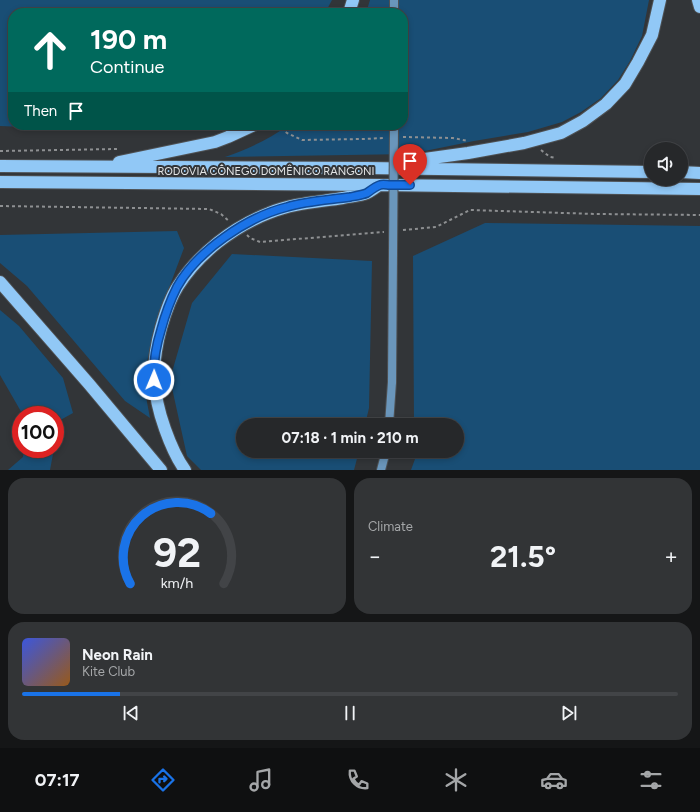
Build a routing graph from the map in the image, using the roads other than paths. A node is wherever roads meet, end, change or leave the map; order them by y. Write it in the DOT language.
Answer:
graph roads {
  1 [pos="660,0"];
  2 [pos="698,0"];
  3 [pos="700,7"];
  4 [pos="243,130"];
  5 [pos="394,130"];
  6 [pos="0,166"];
  7 [pos="92,167"];
  8 [pos="366,168"];
  9 [pos="644,172"];
  10 [pos="688,172"];
  11 [pos="700,173"];
  12 [pos="0,182"];
  13 [pos="380,184"];
  14 [pos="700,189"];
  15 [pos="0,282"];
  16 [pos="389,418"];
  17 [pos="384,458"];
  18 [pos="161,470"];
  19 [pos="185,470"];
  20 [pos="381,470"];
  1 -- 8 [label="highway"];
  2 -- 3 [label="highway"];
  4 -- 7 [label="highway"];
  5 -- 16 [label="main road, bridge"];
  6 -- 7 [label="highway, RODOVIA CÔNEGO DOMÊNICO RANGONI"];
  7 -- 8 [label="highway, RODOVIA CÔNEGO DOMÊNICO RANGONI"];
  8 -- 9 [label="highway, RODOVIA CÔNEGO DOMÊNICO RANGONI"];
  10 -- 11 [label="highway"];
  12 -- 13 [label="highway, RODOVIA CÔNEGO DOMÊNICO RANGONI"];
  13 -- 14 [label="highway, RODOVIA CÔNEGO DOMÊNICO RANGONI"];
  13 -- 19 [label="highway"];
  15 -- 18 [label="highway"];
  17 -- 20 [label="main road"];
}
